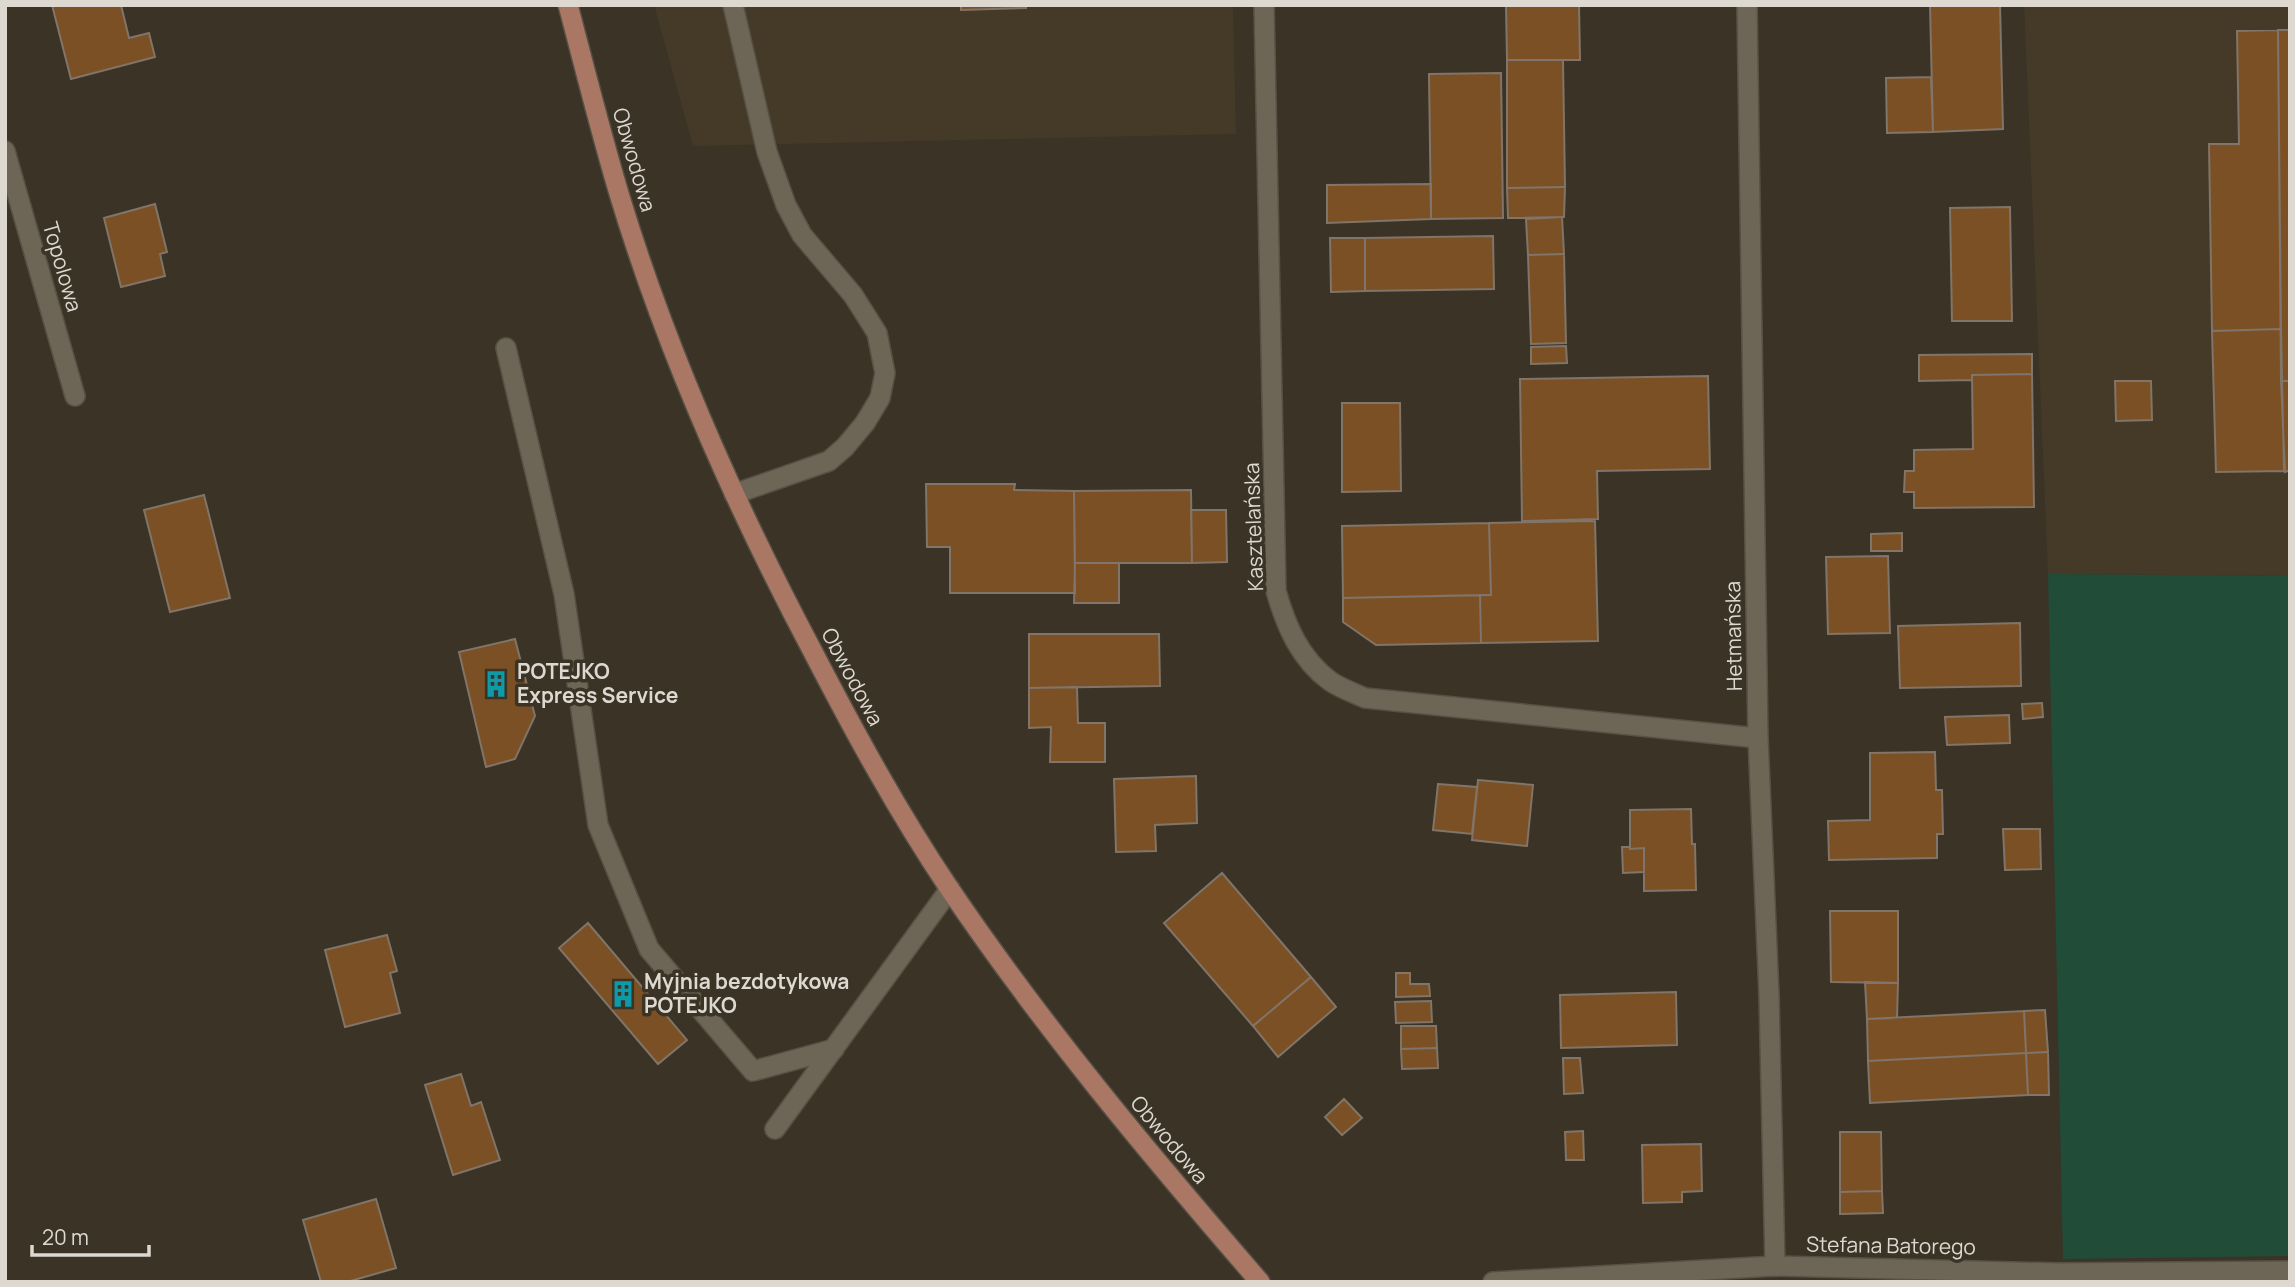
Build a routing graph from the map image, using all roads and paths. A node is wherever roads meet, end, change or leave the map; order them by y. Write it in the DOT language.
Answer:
graph roads {
  1 [pos="568,5"];
  2 [pos="733,5"];
  3 [pos="1264,5"];
  4 [pos="1747,5"];
  5 [pos="5,151"];
  6 [pos="506,348"];
  7 [pos="75,396"];
  8 [pos="734,494"];
  9 [pos="1758,737"];
  10 [pos="950,889"];
  11 [pos="834,1049"];
  12 [pos="775,1129"];
  13 [pos="2290,1271"];
  14 [pos="1775,1274"];
  15 [pos="1260,1282"];
  16 [pos="1493,1282"];
  1 -- 8 [label="main road, Obwodowa"];
  2 -- 8 [label="street"];
  3 -- 9 [label="street, Kasztelańska"];
  4 -- 9 [label="street, Hetmańska"];
  5 -- 7 [label="street, Topolowa"];
  6 -- 11 [label="street"];
  8 -- 10 [label="main road, Obwodowa"];
  9 -- 14 [label="street, Hetmańska"];
  10 -- 11 [label="street"];
  10 -- 15 [label="main road, Obwodowa"];
  11 -- 12 [label="street"];
  13 -- 14 [label="street, Stefana Batorego"];
  14 -- 16 [label="street, Stefana Batorego"];
}
